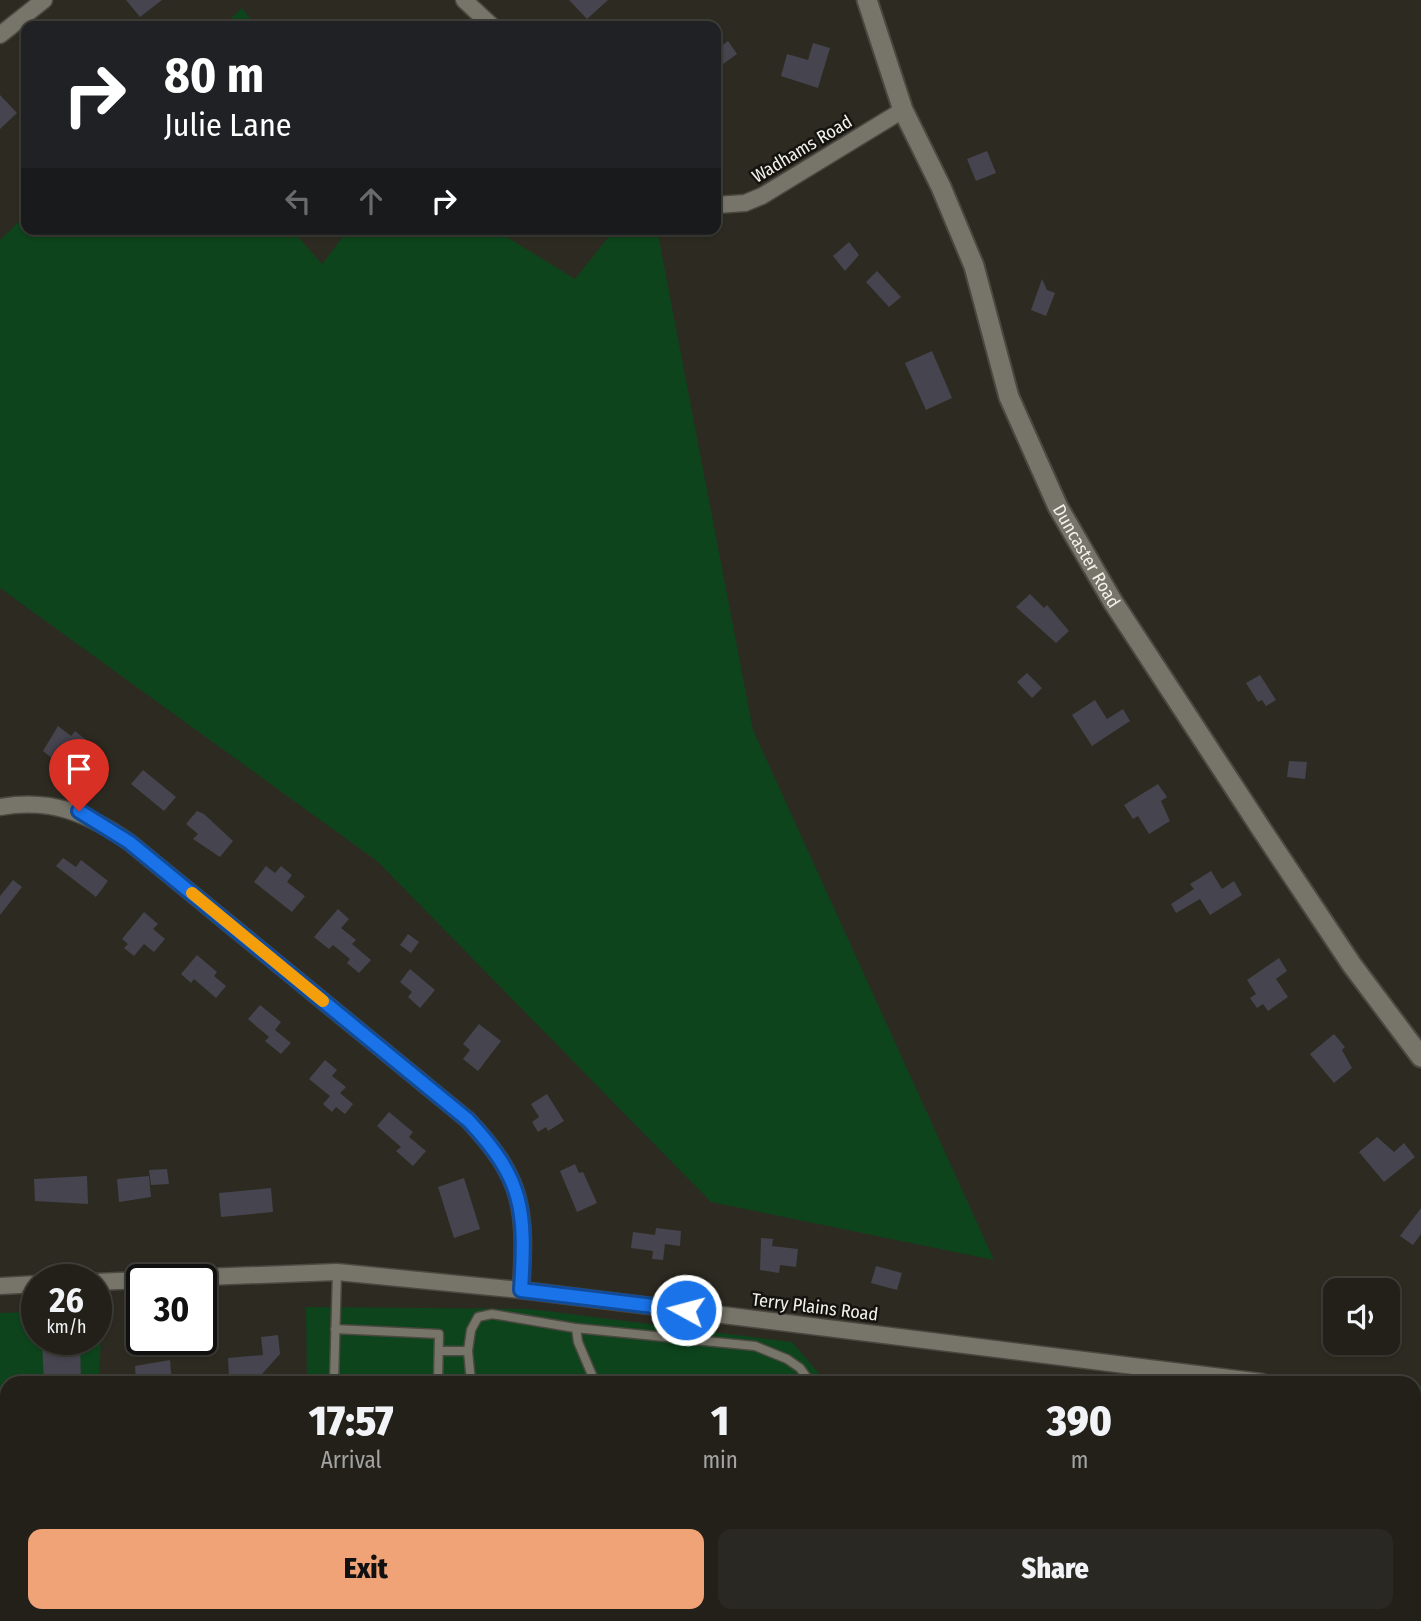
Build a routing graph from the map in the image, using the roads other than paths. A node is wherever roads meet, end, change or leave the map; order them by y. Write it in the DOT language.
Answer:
graph roads {
  1 [pos="44,0"];
  2 [pos="464,0"];
  3 [pos="867,0"];
  4 [pos="487,21"];
  5 [pos="2,28"];
  6 [pos="903,110"];
  7 [pos="721,205"];
  8 [pos="0,807"];
  9 [pos="1421,1056"];
  10 [pos="337,1272"];
  11 [pos="217,1277"];
  12 [pos="21,1285"];
  13 [pos="0,1286"];
  14 [pos="521,1290"];
  15 [pos="576,1328"];
  16 [pos="335,1329"];
  17 [pos="439,1350"];
  18 [pos="468,1351"];
  19 [pos="334,1376"];
  20 [pos="438,1376"];
  21 [pos="470,1376"];
  22 [pos="592,1376"];
  23 [pos="806,1376"];
  24 [pos="1214,1376"];
  1 -- 5 [label="street"];
  2 -- 4 [label="street"];
  3 -- 6 [label="street, Duncaster Road"];
  6 -- 7 [label="street, Wadhams Road"];
  6 -- 9 [label="street, Duncaster Road"];
  8 -- 14 [label="street"];
  10 -- 11 [label="street, Terry Plains Road"];
  10 -- 14 [label="street, Terry Plains Road"];
  10 -- 16 [label="lane"];
  12 -- 13 [label="street"];
  14 -- 24 [label="street, Terry Plains Road"];
  15 -- 18 [label="lane"];
  15 -- 22 [label="lane"];
  15 -- 23 [label="lane"];
  16 -- 17 [label="lane"];
  16 -- 19 [label="lane"];
  17 -- 18 [label="lane"];
  17 -- 20 [label="lane"];
  18 -- 21 [label="lane"];
}
